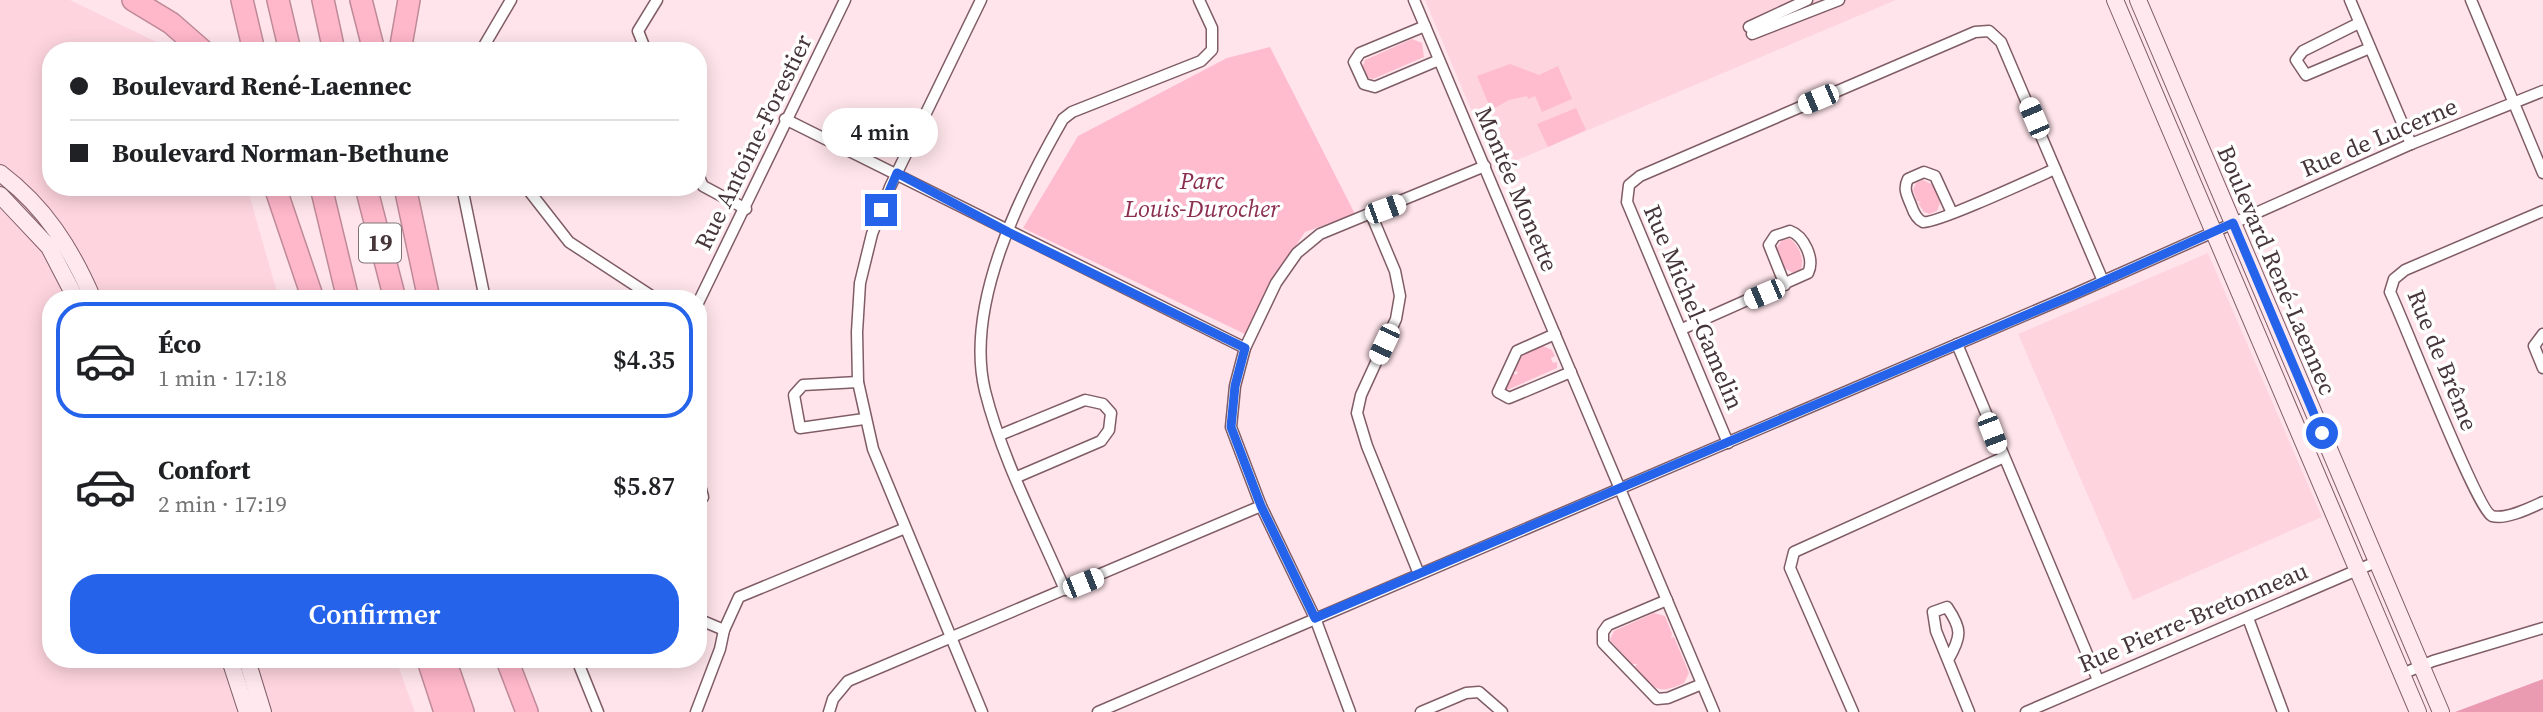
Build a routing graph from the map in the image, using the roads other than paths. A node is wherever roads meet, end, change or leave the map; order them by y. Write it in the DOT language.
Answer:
graph roads {
  1 [pos="133,0"];
  2 [pos="242,0"];
  3 [pos="278,0"];
  4 [pos="323,0"];
  5 [pos="361,0"];
  6 [pos="409,0"];
  7 [pos="511,0"];
  8 [pos="657,0"];
  9 [pos="845,0"];
  10 [pos="981,0"];
  11 [pos="1199,0"];
  12 [pos="1414,0"];
  13 [pos="1807,0"];
  14 [pos="1839,0"];
  15 [pos="2115,0"];
  16 [pos="2138,0"];
  17 [pos="2350,0"];
  18 [pos="2470,0"];
  19 [pos="2359,23"];
  20 [pos="1425,26"];
  21 [pos="193,42"];
  22 [pos="252,42"];
  23 [pos="288,42"];
  24 [pos="332,42"];
  25 [pos="372,42"];
  26 [pos="402,42"];
  27 [pos="486,42"];
  28 [pos="642,42"];
  29 [pos="2370,48"];
  30 [pos="1439,60"];
  31 [pos="2543,91"];
  32 [pos="2514,103"];
  33 [pos="785,119"];
  34 [pos="2410,144"];
  35 [pos="1485,166"];
  36 [pos="2055,169"];
  37 [pos="0,173"];
  38 [pos="897,173"];
  39 [pos="2543,173"];
  40 [pos="707,188"];
  41 [pos="0,195"];
  42 [pos="278,196"];
  43 [pos="289,196"];
  44 [pos="323,196"];
  45 [pos="368,196"];
  46 [pos="407,196"];
  47 [pos="411,196"];
  48 [pos="464,196"];
  49 [pos="536,196"];
  50 [pos="746,209"];
  51 [pos="2543,211"];
  52 [pos="1952,213"];
  53 [pos="1371,214"];
  54 [pos="2233,223"];
  55 [pos="414,231"];
  56 [pos="1008,232"];
  57 [pos="2214,232"];
  58 [pos="2103,281"];
  59 [pos="1785,285"];
  60 [pos="72,290"];
  61 [pos="89,290"];
  62 [pos="311,290"];
  63 [pos="312,290"];
  64 [pos="346,290"];
  65 [pos="392,290"];
  66 [pos="427,290"];
  67 [pos="483,290"];
  68 [pos="642,290"];
  69 [pos="705,290"];
  70 [pos="1682,330"];
  71 [pos="1555,334"];
  72 [pos="2543,334"];
  73 [pos="1957,344"];
  74 [pos="1245,348"];
  75 [pos="2543,368"];
  76 [pos="1571,372"];
  77 [pos="858,382"];
  78 [pos="864,419"];
  79 [pos="1000,435"];
  80 [pos="1728,443"];
  81 [pos="2002,458"];
  82 [pos="1017,477"];
  83 [pos="1620,488"];
  84 [pos="2543,502"];
  85 [pos="1261,506"];
  86 [pos="904,529"];
  87 [pos="2376,562"];
  88 [pos="2357,569"];
  89 [pos="1419,573"];
  90 [pos="1065,590"];
  91 [pos="1667,600"];
  92 [pos="1315,618"];
  93 [pos="2248,618"];
  94 [pos="707,623"];
  95 [pos="2543,628"];
  96 [pos="723,630"];
  97 [pos="952,637"];
  98 [pos="1948,660"];
  99 [pos="2421,666"];
  100 [pos="233,668"];
  101 [pos="249,668"];
  102 [pos="431,668"];
  103 [pos="448,668"];
  104 [pos="511,668"];
  105 [pos="518,668"];
  106 [pos="580,668"];
  107 [pos="2402,674"];
  108 [pos="2098,680"];
  109 [pos="1702,684"];
  110 [pos="247,712"];
  111 [pos="263,712"];
  112 [pos="445,712"];
  113 [pos="463,712"];
  114 [pos="529,712"];
  115 [pos="598,712"];
  116 [pos="696,712"];
  117 [pos="829,712"];
  118 [pos="982,712"];
  119 [pos="1098,712"];
  120 [pos="1350,712"];
  121 [pos="1421,712"];
  122 [pos="1502,712"];
  123 [pos="1714,712"];
  124 [pos="1853,712"];
  125 [pos="1969,712"];
  126 [pos="2026,712"];
  127 [pos="2283,712"];
  128 [pos="2418,712"];
  129 [pos="2441,712"];
  1 -- 21 [label="highway"];
  2 -- 22 [label="highway"];
  3 -- 23 [label="highway"];
  4 -- 24 [label="highway"];
  5 -- 25 [label="highway"];
  6 -- 26 [label="highway"];
  7 -- 27 [label="street"];
  8 -- 28 [label="street"];
  9 -- 33 [label="street, Rue Antoine-Forestier"];
  10 -- 38 [label="street"];
  11 -- 56 [label="street"];
  12 -- 20 [label="street, Montée Monette"];
  13 -- 14 [label="street"];
  15 -- 57 [label="street, Boulevard René-Laennec"];
  16 -- 54 [label="street, Boulevard René-Laennec"];
  17 -- 19 [label="street"];
  18 -- 32 [label="street"];
  19 -- 29 [label="street"];
  19 -- 29 [label="street"];
  20 -- 30 [label="street, Montée Monette"];
  20 -- 30 [label="street"];
  29 -- 34 [label="street"];
  30 -- 35 [label="street, Montée Monette"];
  31 -- 32 [label="street, Rue de Lucerne"];
  32 -- 34 [label="street, Rue de Lucerne"];
  32 -- 39 [label="street"];
  33 -- 38 [label="street"];
  33 -- 50 [label="street, Rue Antoine-Forestier"];
  34 -- 54 [label="street, Rue de Lucerne"];
  35 -- 53 [label="street"];
  35 -- 71 [label="street, Montée Monette"];
  36 -- 52 [label="street"];
  36 -- 58 [label="street, Rue Michel-Gamelin"];
  36 -- 70 [label="street, Rue Michel-Gamelin"];
  37 -- 61 [label="street"];
  38 -- 56 [label="street"];
  38 -- 77 [label="street"];
  40 -- 50 [label="street"];
  41 -- 60 [label="street"];
  42 -- 62 [label="highway"];
  43 -- 63 [label="highway"];
  44 -- 64 [label="highway, 19"];
  45 -- 65 [label="highway, 19"];
  46 -- 55 [label="highway"];
  47 -- 55 [label="highway"];
  48 -- 67 [label="street"];
  49 -- 68 [label="street"];
  50 -- 69 [label="street, Rue Antoine-Forestier"];
  51 -- 84 [label="street, Rue de Brême"];
  52 -- 52 [label="street"];
  53 -- 74 [label="street"];
  53 -- 89 [label="street"];
  54 -- 57 [label="street, Rue de Lucerne"];
  54 -- 87 [label="street, Boulevard René-Laennec"];
  55 -- 66 [label="highway"];
  56 -- 74 [label="street"];
  56 -- 79 [label="street"];
  57 -- 58 [label="street, Rue de Lucerne"];
  57 -- 88 [label="street, Boulevard René-Laennec"];
  58 -- 73 [label="street, Rue de Lucerne"];
  59 -- 59 [label="street"];
  59 -- 70 [label="street"];
  70 -- 80 [label="street, Rue Michel-Gamelin"];
  71 -- 76 [label="street, Montée Monette"];
  71 -- 76 [label="street"];
  72 -- 75 [label="street"];
  73 -- 80 [label="street, Rue de Lucerne"];
  73 -- 81 [label="street"];
  74 -- 85 [label="street"];
  76 -- 83 [label="street, Montée Monette"];
  77 -- 78 [label="street"];
  77 -- 78 [label="street"];
  78 -- 86 [label="street"];
  79 -- 82 [label="street"];
  79 -- 82 [label="street"];
  80 -- 83 [label="street, Rue de Lucerne"];
  81 -- 108 [label="street"];
  81 -- 124 [label="street"];
  82 -- 90 [label="street"];
  83 -- 89 [label="street, Rue de Lucerne"];
  83 -- 91 [label="street, Montée Monette"];
  85 -- 90 [label="street"];
  85 -- 92 [label="street"];
  86 -- 96 [label="street"];
  86 -- 97 [label="street"];
  87 -- 88 [label="street, Rue Pierre-Bretonneau"];
  87 -- 99 [label="street, Boulevard René-Laennec"];
  88 -- 93 [label="street, Rue Pierre-Bretonneau"];
  88 -- 107 [label="street, Boulevard René-Laennec"];
  89 -- 92 [label="street, Rue de Lucerne"];
  90 -- 97 [label="street"];
  91 -- 109 [label="street, Montée Monette"];
  91 -- 109 [label="street"];
  92 -- 119 [label="street, Rue de Lucerne"];
  92 -- 120 [label="street"];
  93 -- 108 [label="street, Rue Pierre-Bretonneau"];
  93 -- 127 [label="street"];
  94 -- 96 [label="street"];
  95 -- 99 [label="street"];
  96 -- 116 [label="street"];
  97 -- 117 [label="street"];
  97 -- 118 [label="street"];
  98 -- 125 [label="street"];
  99 -- 107 [label="street"];
  99 -- 129 [label="street, Boulevard René-Laennec"];
  100 -- 110 [label="street"];
  101 -- 111 [label="street"];
  102 -- 112 [label="highway"];
  103 -- 113 [label="highway"];
  104 -- 114 [label="highway"];
  105 -- 114 [label="highway"];
  106 -- 115 [label="street"];
  107 -- 128 [label="street, Boulevard René-Laennec"];
  108 -- 126 [label="street, Rue Pierre-Bretonneau"];
  109 -- 123 [label="street, Montée Monette"];
  121 -- 122 [label="street"];
}
